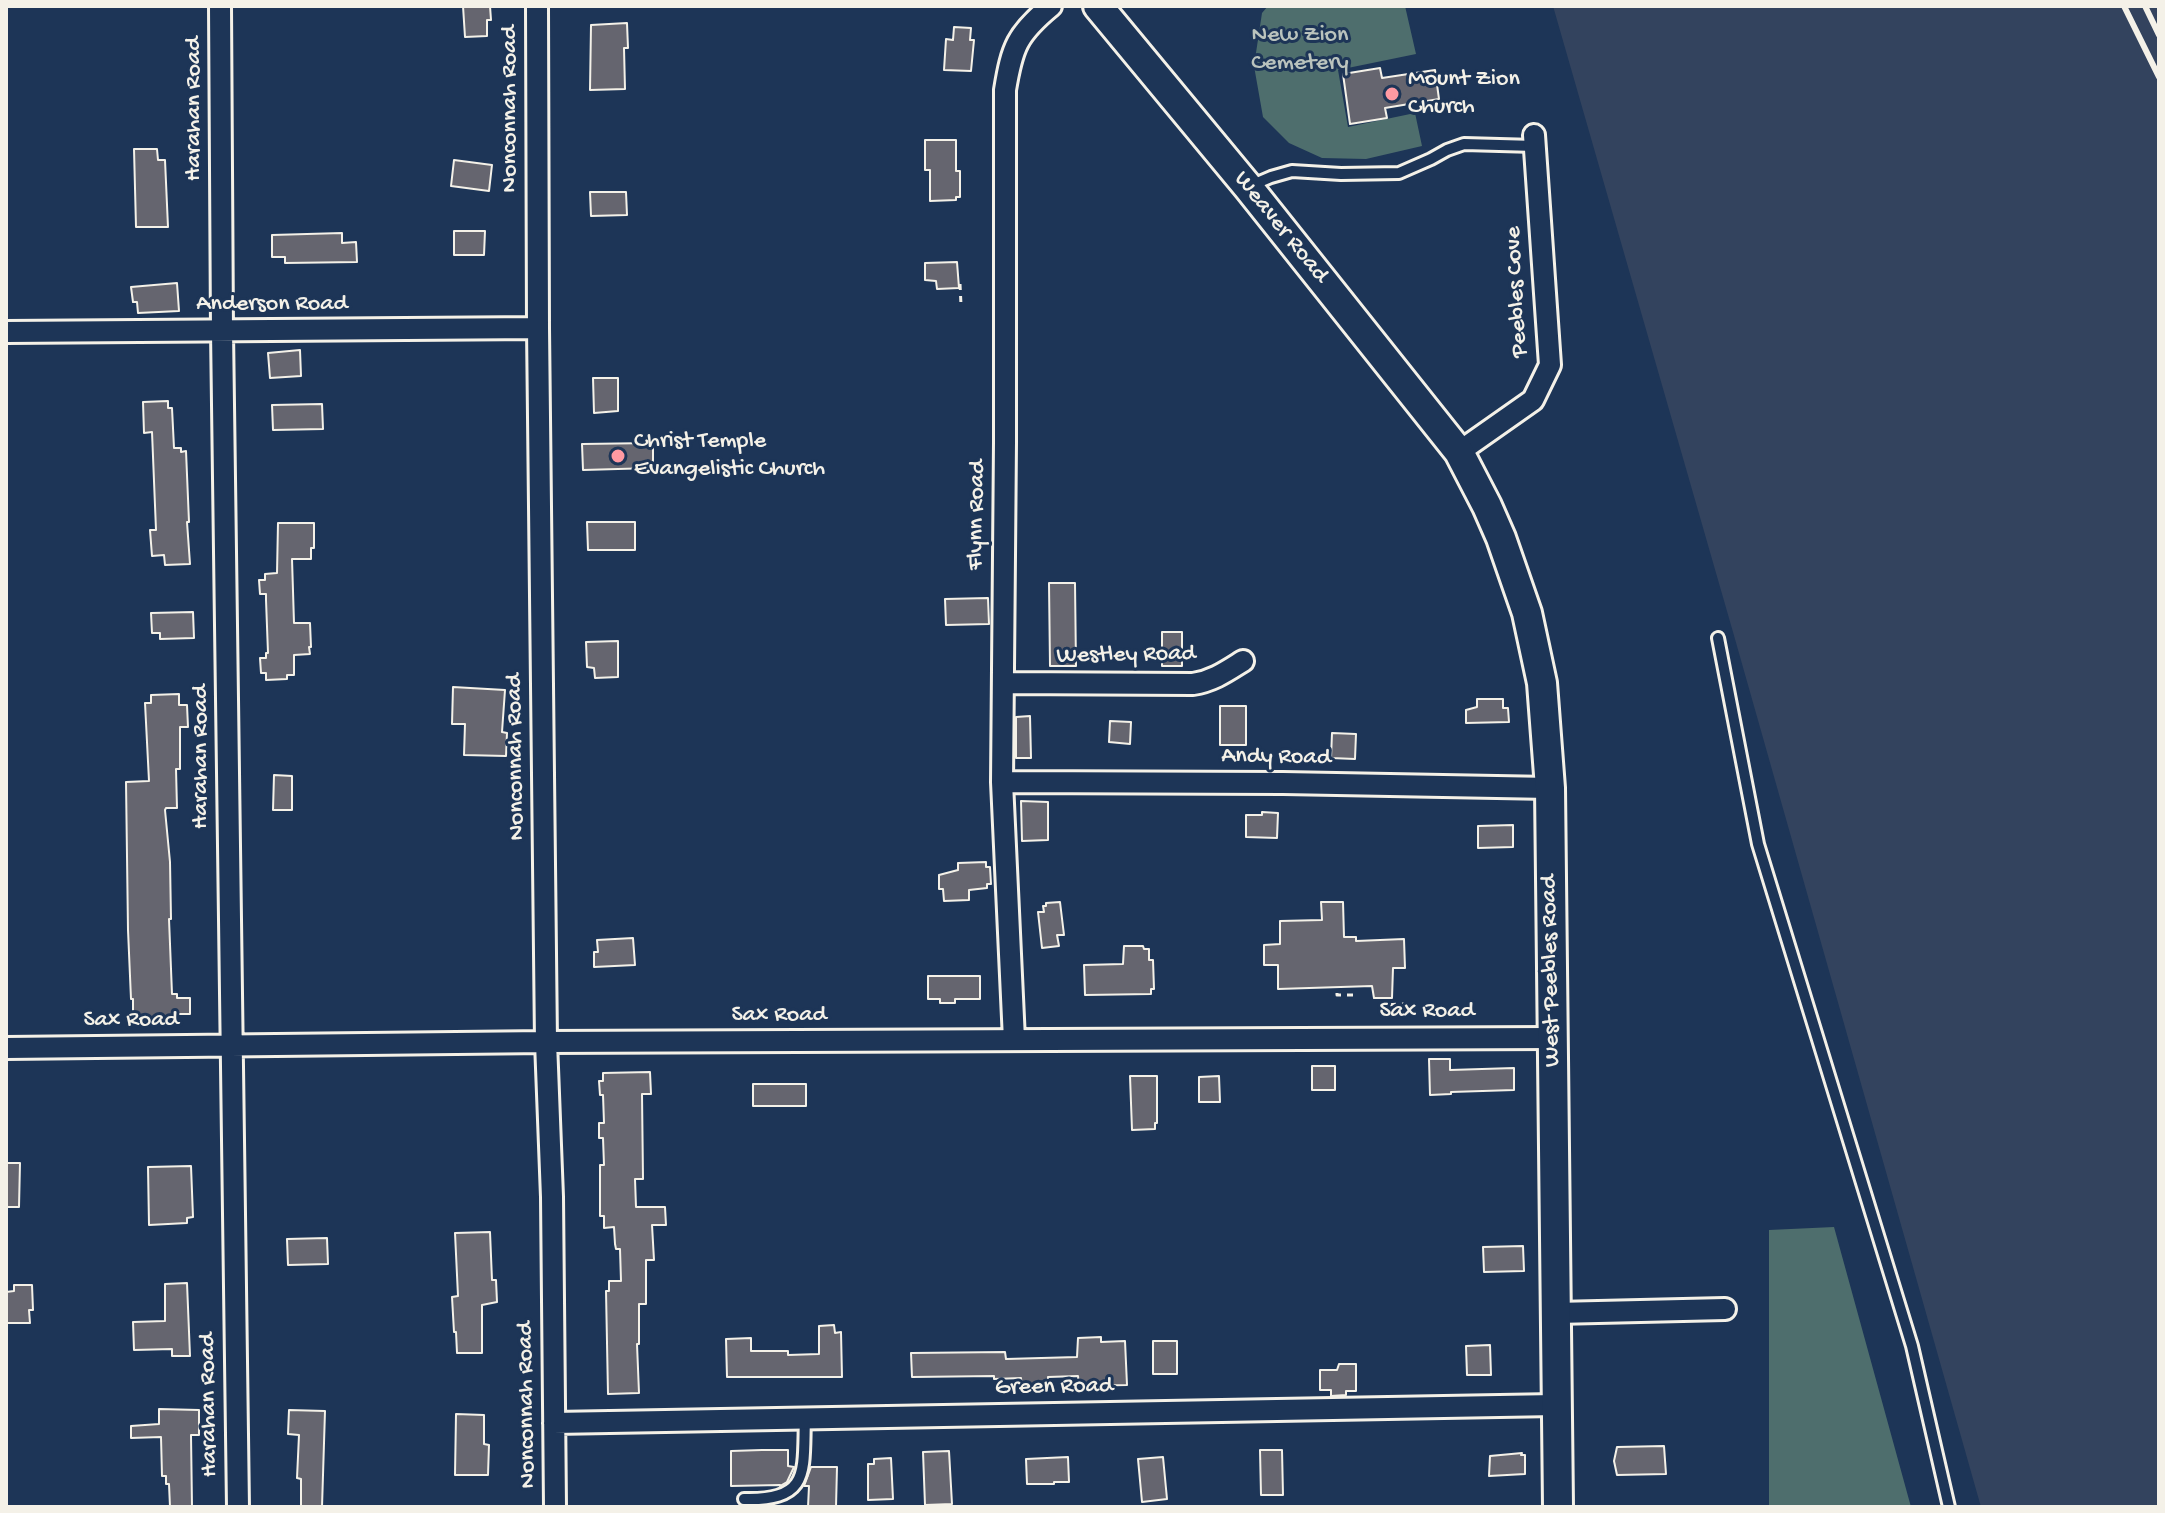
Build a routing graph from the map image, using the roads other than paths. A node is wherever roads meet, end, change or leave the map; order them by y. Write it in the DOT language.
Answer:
graph roads {
  1 [pos="220,6"];
  2 [pos="537,6"];
  3 [pos="1051,6"];
  4 [pos="1098,6"];
  5 [pos="1534,140"];
  6 [pos="1248,187"];
  7 [pos="538,328"];
  8 [pos="222,331"];
  9 [pos="6,332"];
  10 [pos="1459,452"];
  11 [pos="1718,638"];
  12 [pos="1243,661"];
  13 [pos="1003,683"];
  14 [pos="1002,782"];
  15 [pos="1550,788"];
  16 [pos="1553,1038"];
  17 [pos="1014,1040"];
  18 [pos="546,1042"];
  19 [pos="232,1046"];
  20 [pos="6,1048"];
  21 [pos="1725,1309"];
  22 [pos="1556,1313"];
  23 [pos="1555,1405"];
  24 [pos="805,1417"];
  25 [pos="554,1423"];
  26 [pos="744,1499"];
  27 [pos="238,1507"];
  28 [pos="555,1507"];
  29 [pos="1558,1507"];
  30 [pos="1949,1507"];
  1 -- 8 [label="street, Harahan Road"];
  2 -- 7 [label="street, Nonconnah Road"];
  3 -- 13 [label="street, Flynn Road"];
  4 -- 6 [label="main road, Weaver Road"];
  5 -- 6 [label="lane"];
  5 -- 10 [label="street, Peebles Cove"];
  6 -- 10 [label="main road, Weaver Road"];
  7 -- 8 [label="street, Anderson Road"];
  7 -- 18 [label="street, Nonconnah Road"];
  8 -- 9 [label="street, Anderson Road"];
  8 -- 19 [label="street, Harahan Road"];
  10 -- 15 [label="main road, West Peebles Road"];
  11 -- 30 [label="lane"];
  12 -- 13 [label="street, Westley Road"];
  13 -- 14 [label="street, Flynn Road"];
  14 -- 15 [label="street, Andy Road"];
  14 -- 17 [label="street, Flynn Road"];
  15 -- 16 [label="main road, West Peebles Road"];
  16 -- 17 [label="street, Sax Road"];
  16 -- 22 [label="main road, West Peebles Road"];
  17 -- 18 [label="street, Sax Road"];
  18 -- 19 [label="street, Sax Road"];
  18 -- 25 [label="street, Nonconnah Road"];
  19 -- 20 [label="street, Sax Road"];
  19 -- 27 [label="street, Harahan Road"];
  21 -- 22 [label="street"];
  22 -- 23 [label="main road, West Peebles Road"];
  23 -- 24 [label="street, Green Road"];
  23 -- 29 [label="main road, West Peebles Road"];
  24 -- 25 [label="street, Green Road"];
  24 -- 26 [label="lane"];
  25 -- 28 [label="street, Nonconnah Road"];
}
